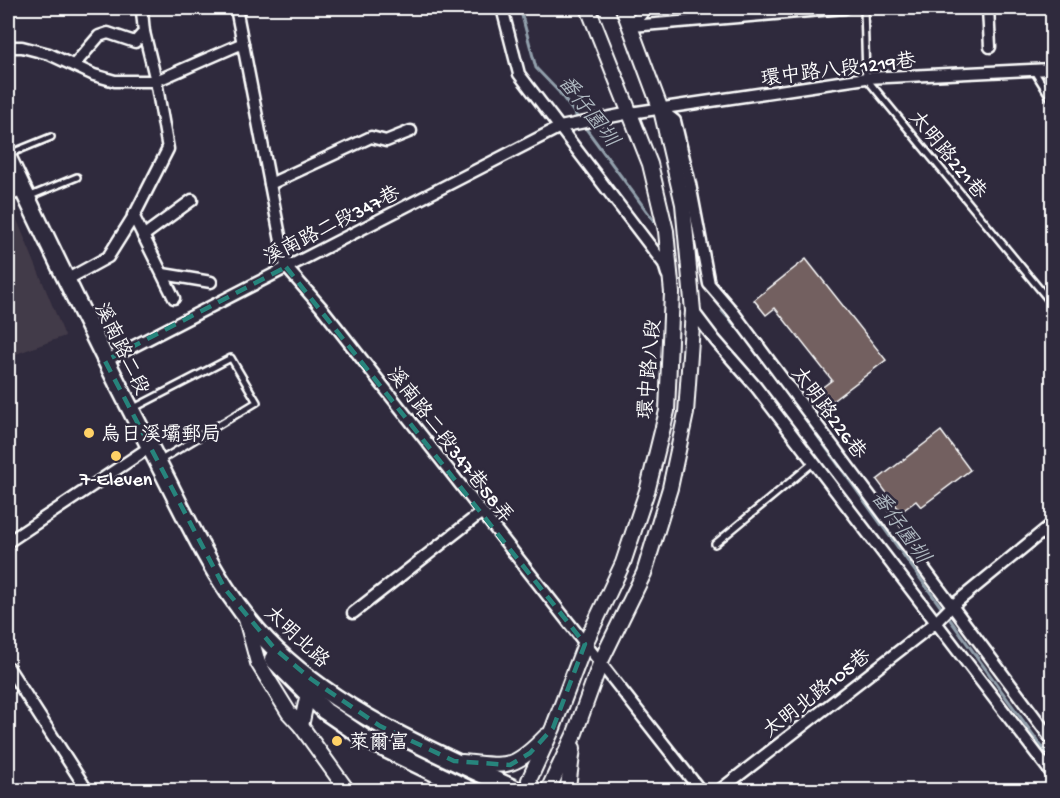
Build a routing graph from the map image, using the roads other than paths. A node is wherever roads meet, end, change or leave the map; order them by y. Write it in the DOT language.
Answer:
graph roads {
  1 [pos="140,8"];
  2 [pos="236,8"];
  3 [pos="502,8"];
  4 [pos="588,8"];
  5 [pos="623,8"];
  6 [pos="646,8"];
  7 [pos="845,8"];
  8 [pos="864,8"];
  9 [pos="988,8"];
  10 [pos="632,26"];
  11 [pos="144,32"];
  12 [pos="243,43"];
  13 [pos="8,46"];
  14 [pos="990,47"];
  15 [pos="74,65"];
  16 [pos="1053,69"];
  17 [pos="1033,70"];
  18 [pos="866,78"];
  19 [pos="156,81"];
  20 [pos="1053,100"];
  21 [pos="661,110"];
  22 [pos="630,113"];
  23 [pos="580,123"];
  24 [pos="560,127"];
  25 [pos="411,131"];
  26 [pos="51,137"];
  27 [pos="8,156"];
  28 [pos="77,177"];
  29 [pos="270,184"];
  30 [pos="19,194"];
  31 [pos="192,201"];
  32 [pos="133,215"];
  33 [pos="143,236"];
  34 [pos="286,267"];
  35 [pos="162,274"];
  36 [pos="66,280"];
  37 [pos="211,282"];
  38 [pos="672,293"];
  39 [pos="174,298"];
  40 [pos="1053,304"];
  41 [pos="693,311"];
  42 [pos="105,361"];
  43 [pos="130,410"];
  44 [pos="154,454"];
  45 [pos="814,462"];
  46 [pos="482,512"];
  47 [pos="1053,524"];
  48 [pos="8,539"];
  49 [pos="715,544"];
  50 [pos="952,606"];
  51 [pos="353,613"];
  52 [pos="245,615"];
  53 [pos="935,622"];
  54 [pos="585,644"];
  55 [pos="601,662"];
  56 [pos="8,667"];
  57 [pos="309,686"];
  58 [pos="301,726"];
  59 [pos="553,728"];
  60 [pos="575,733"];
  61 [pos="1053,740"];
  62 [pos="454,761"];
  63 [pos="1053,774"];
  64 [pos="87,790"];
  65 [pos="347,790"];
  66 [pos="470,790"];
  67 [pos="517,790"];
  68 [pos="533,790"];
  69 [pos="548,790"];
  70 [pos="570,790"];
  71 [pos="700,790"];
  72 [pos="720,790"];
  1 -- 11 [label="street"];
  2 -- 12 [label="street"];
  3 -- 24 [label="street"];
  4 -- 22 [label="street, 環中路八段"];
  5 -- 10 [label="street, 環中路八段"];
  6 -- 10 [label="street"];
  7 -- 10 [label="street"];
  8 -- 18 [label="lane"];
  9 -- 14 [label="street"];
  10 -- 21 [label="street, 環中路八段"];
  11 -- 15 [label="street"];
  11 -- 19 [label="street"];
  12 -- 19 [label="street"];
  12 -- 29 [label="street"];
  13 -- 15 [label="street"];
  15 -- 19 [label="street"];
  16 -- 17 [label="street, 環中路八段1219巷"];
  17 -- 18 [label="street, 環中路八段1219巷"];
  17 -- 20 [label="lane"];
  18 -- 21 [label="street, 環中路八段1219巷"];
  18 -- 40 [label="lane, 太明路221巷"];
  19 -- 32 [label="street"];
  21 -- 22 [label="street, 環中路八段1219巷"];
  21 -- 41 [label="street, 環中路八段"];
  21 -- 50 [label="street, 太明路226巷"];
  22 -- 23 [label="street, 環中路八段1219巷"];
  22 -- 38 [label="street, 環中路八段"];
  23 -- 24 [label="street, 溪南路二段347巷"];
  24 -- 34 [label="street, 溪南路二段347巷"];
  24 -- 38 [label="street"];
  25 -- 29 [label="street"];
  26 -- 27 [label="lane"];
  27 -- 30 [label="main road, 溪南路二段"];
  28 -- 30 [label="lane"];
  29 -- 34 [label="street"];
  30 -- 36 [label="main road, 溪南路二段"];
  31 -- 33 [label="street"];
  32 -- 33 [label="street"];
  32 -- 36 [label="street"];
  33 -- 35 [label="street"];
  34 -- 42 [label="street, 溪南路二段347巷"];
  34 -- 46 [label="street, 溪南路二段347巷58弄"];
  35 -- 37 [label="street"];
  35 -- 39 [label="street"];
  36 -- 42 [label="main road, 溪南路二段"];
  38 -- 54 [label="street, 環中路八段"];
  41 -- 45 [label="street"];
  41 -- 55 [label="street, 環中路八段"];
  42 -- 43 [label="main road, 溪南路二段"];
  43 -- 44 [label="main road, 溪南路二段"];
  43 -- 44 [label="lane"];
  44 -- 48 [label="street"];
  44 -- 52 [label="main road, 溪南路二段"];
  45 -- 49 [label="lane"];
  45 -- 53 [label="street"];
  46 -- 51 [label="street"];
  46 -- 54 [label="street, 溪南路二段347巷58弄"];
  47 -- 50 [label="street, 太明北路105巷"];
  50 -- 53 [label="street, 太明北路105巷"];
  50 -- 61 [label="street, 太明路226巷"];
  52 -- 57 [label="main road, 太明北路"];
  52 -- 58 [label="street"];
  53 -- 63 [label="street"];
  53 -- 72 [label="street, 太明北路105巷"];
  54 -- 55 [label="street, 溪南路二段347巷58弄"];
  54 -- 59 [label="street, 環中路八段"];
  55 -- 60 [label="street, 環中路八段"];
  55 -- 71 [label="street, 溪南路二段347巷58弄"];
  56 -- 64 [label="street"];
  57 -- 58 [label="street"];
  57 -- 62 [label="main road, 太明北路"];
  57 -- 66 [label="main road, 太明北路"];
  58 -- 65 [label="street"];
  59 -- 62 [label="street, 環中路八段"];
  59 -- 68 [label="street, 環中路八段"];
  60 -- 69 [label="street, 環中路八段"];
  60 -- 70 [label="street, 環中路八段"];
  62 -- 67 [label="main road, 太明北路"];
}
